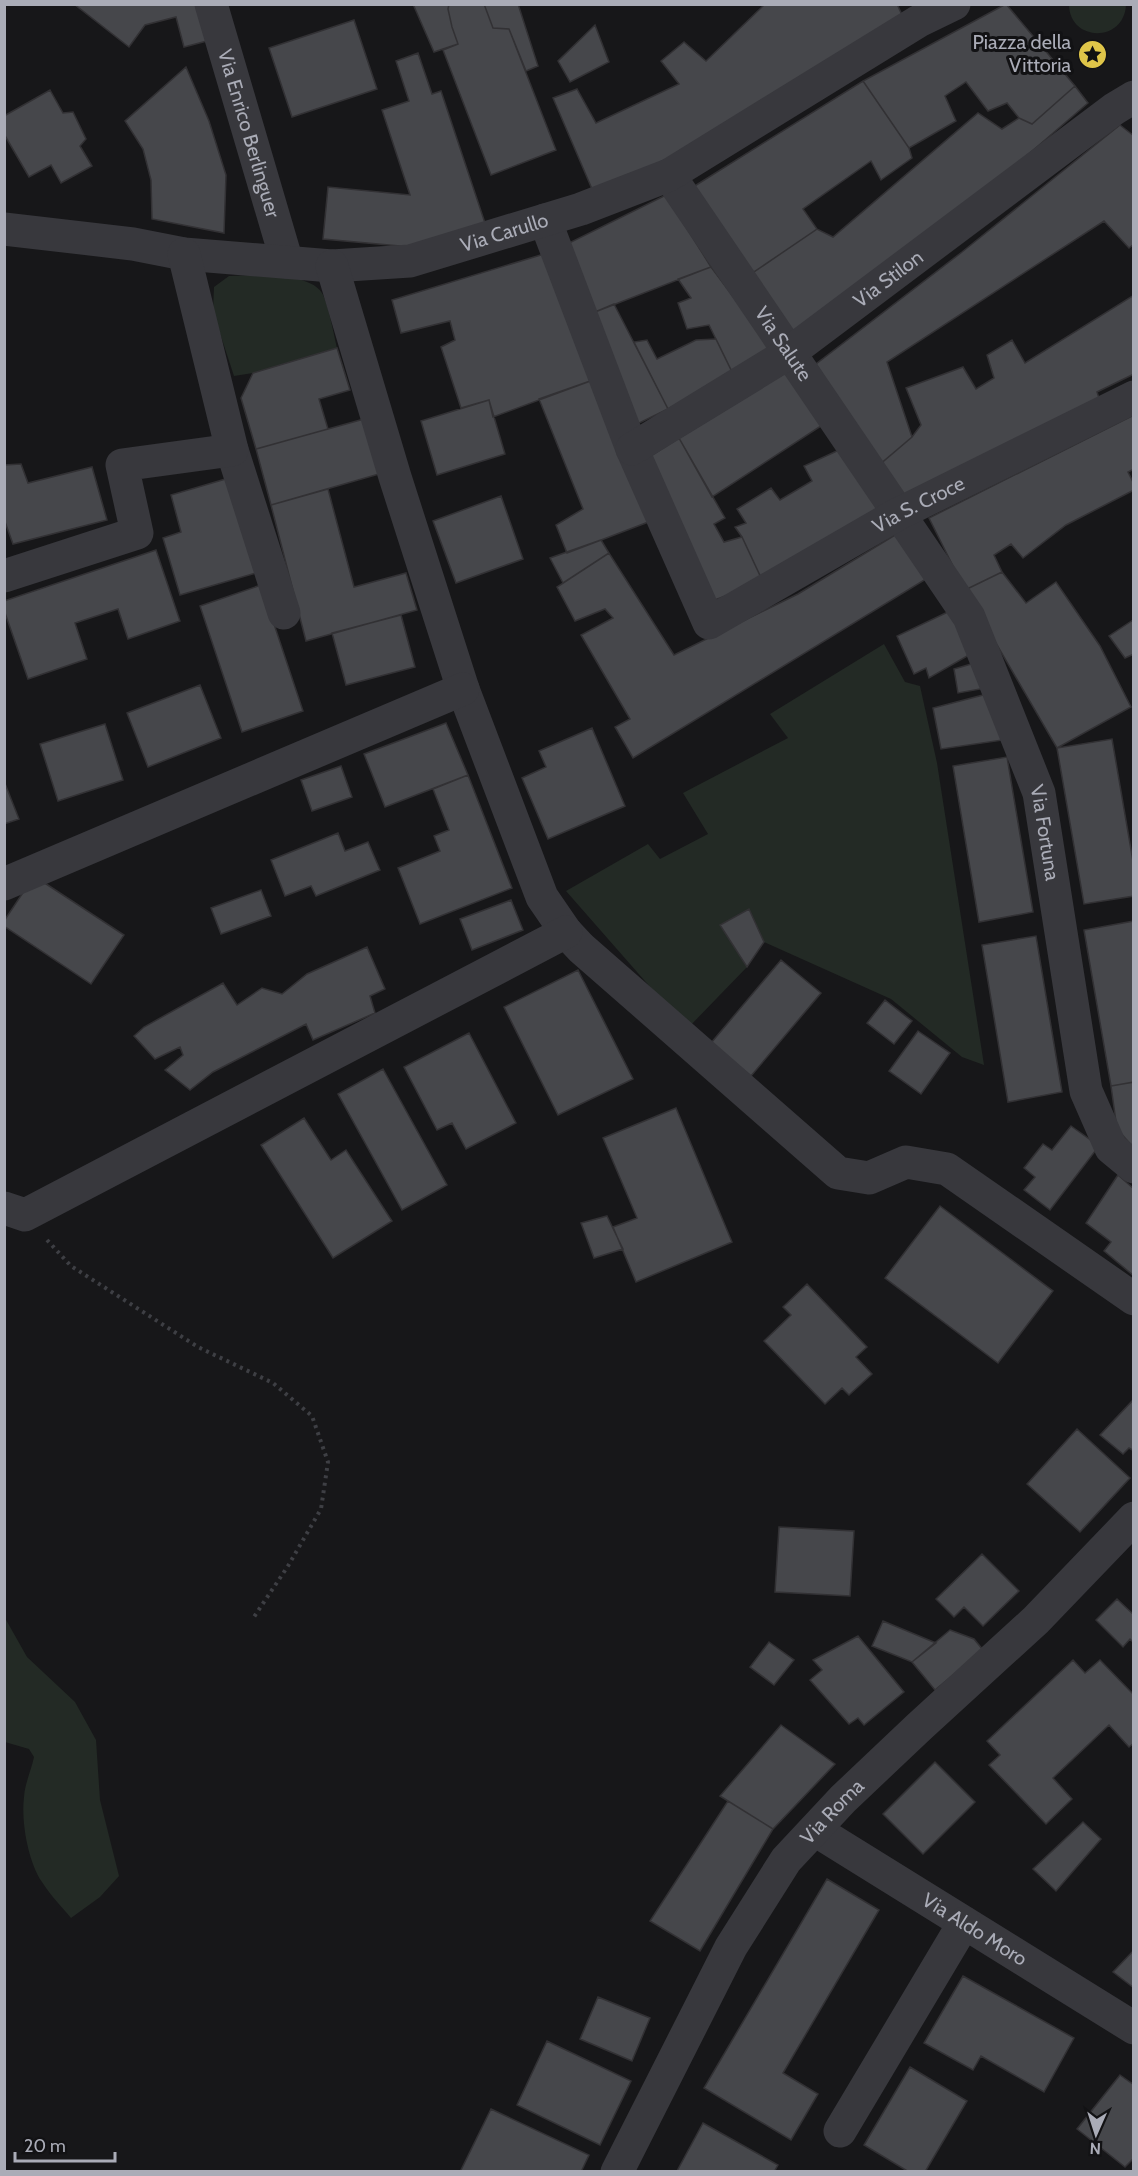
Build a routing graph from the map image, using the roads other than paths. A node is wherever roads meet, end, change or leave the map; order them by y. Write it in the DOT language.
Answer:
graph roads {
  1 [pos="211,4"];
  2 [pos="954,4"];
  3 [pos="915,13"];
  4 [pos="1134,97"];
  5 [pos="669,175"];
  6 [pos="545,220"];
  7 [pos="4,229"];
  8 [pos="184,254"];
  9 [pos="287,262"];
  10 [pos="332,266"];
  11 [pos="789,352"];
  12 [pos="1134,397"];
  13 [pos="632,448"];
  14 [pos="232,450"];
  15 [pos="898,514"];
  16 [pos="4,576"];
  17 [pos="284,613"];
  18 [pos="463,689"];
  19 [pos="4,884"];
  20 [pos="566,932"];
  21 [pos="1134,1167"];
  22 [pos="15,1212"];
  23 [pos="1134,1299"];
  24 [pos="1134,1518"];
  25 [pos="815,1830"];
  26 [pos="964,1923"];
  27 [pos="1134,2028"];
  28 [pos="840,2131"];
  29 [pos="617,2172"];
  1 -- 9 [label="street, Via Enrico Berlinguer"];
  2 -- 3 [label="street, Via Carullo"];
  3 -- 5 [label="street, Via Carullo"];
  4 -- 11 [label="street, Via Stilon"];
  5 -- 6 [label="street, Via Carullo"];
  5 -- 11 [label="street, Via Salute"];
  6 -- 10 [label="street, Via Carullo"];
  6 -- 13 [label="street"];
  7 -- 8 [label="street, Via Carullo"];
  8 -- 9 [label="street, Via Carullo"];
  8 -- 14 [label="street"];
  9 -- 10 [label="street, Via Carullo"];
  10 -- 18 [label="street"];
  11 -- 13 [label="street, Via Stilon"];
  11 -- 15 [label="street, Via Salute"];
  12 -- 15 [label="street, Via S. Croce"];
  13 -- 15 [label="street, Via S. Croce"];
  14 -- 16 [label="street"];
  14 -- 17 [label="street"];
  15 -- 21 [label="street, Via Fortuna"];
  18 -- 19 [label="street"];
  18 -- 20 [label="street"];
  20 -- 22 [label="street"];
  20 -- 23 [label="street"];
  24 -- 25 [label="street, Via Roma"];
  25 -- 26 [label="street, Via Aldo Moro"];
  25 -- 29 [label="street, Via Roma"];
  26 -- 27 [label="street, Via Aldo Moro"];
  26 -- 28 [label="street"];
}
